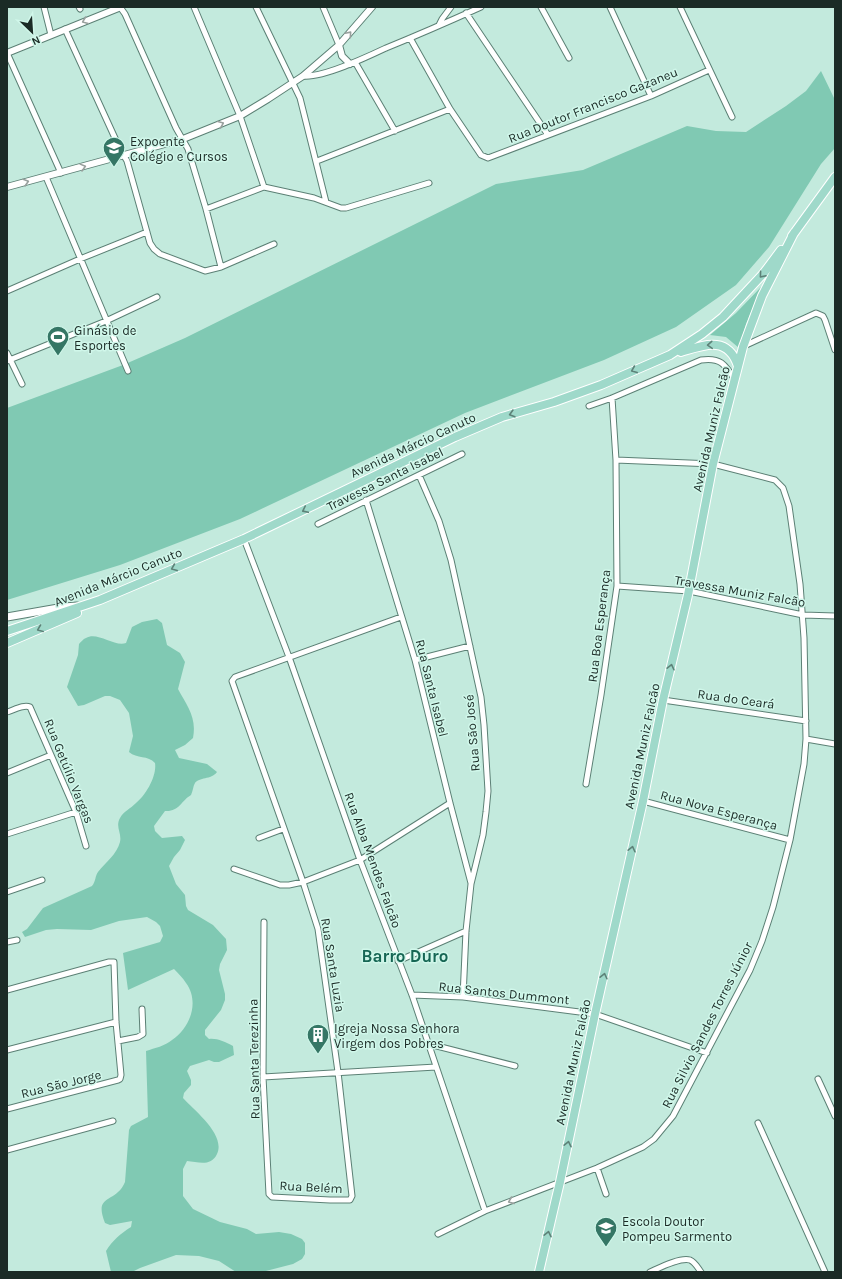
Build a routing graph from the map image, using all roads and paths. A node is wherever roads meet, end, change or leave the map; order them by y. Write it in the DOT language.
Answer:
graph roads {
  1 [pos="44,7"];
  2 [pos="121,7"];
  3 [pos="194,7"];
  4 [pos="256,7"];
  5 [pos="323,7"];
  6 [pos="372,7"];
  7 [pos="451,7"];
  8 [pos="482,7"];
  9 [pos="541,7"];
  10 [pos="610,7"];
  11 [pos="680,7"];
  12 [pos="466,14"];
  13 [pos="439,25"];
  14 [pos="65,29"];
  15 [pos="50,35"];
  16 [pos="410,38"];
  17 [pos="339,45"];
  18 [pos="7,53"];
  19 [pos="569,58"];
  20 [pos="353,63"];
  21 [pos="709,70"];
  22 [pos="303,76"];
  23 [pos="293,84"];
  24 [pos="651,96"];
  25 [pos="450,109"];
  26 [pos="240,116"];
  27 [pos="732,117"];
  28 [pos="395,131"];
  29 [pos="548,135"];
  30 [pos="182,139"];
  31 [pos="124,155"];
  32 [pos="317,161"];
  33 [pos="61,173"];
  34 [pos="46,177"];
  35 [pos="835,177"];
  36 [pos="429,183"];
  37 [pos="7,187"];
  38 [pos="264,187"];
  39 [pos="326,202"];
  40 [pos="206,209"];
  41 [pos="147,232"];
  42 [pos="794,233"];
  43 [pos="274,244"];
  44 [pos="80,259"];
  45 [pos="221,267"];
  46 [pos="7,291"];
  47 [pos="157,297"];
  48 [pos="106,321"];
  49 [pos="743,347"];
  50 [pos="835,350"];
  51 [pos="7,353"];
  52 [pos="670,355"];
  53 [pos="8,360"];
  54 [pos="738,366"];
  55 [pos="128,371"];
  56 [pos="735,381"];
  57 [pos="22,384"];
  58 [pos="612,398"];
  59 [pos="589,406"];
  60 [pos="462,454"];
  61 [pos="616,460"];
  62 [pos="713,464"];
  63 [pos="419,475"];
  64 [pos="366,500"];
  65 [pos="318,524"];
  66 [pos="244,539"];
  67 [pos="617,586"];
  68 [pos="689,590"];
  69 [pos="100,600"];
  70 [pos="85,606"];
  71 [pos="803,615"];
  72 [pos="835,616"];
  73 [pos="7,617"];
  74 [pos="401,617"];
  75 [pos="7,631"];
  76 [pos="7,643"];
  77 [pos="470,646"];
  78 [pos="289,657"];
  79 [pos="415,660"];
  80 [pos="663,700"];
  81 [pos="7,712"];
  82 [pos="806,721"];
  83 [pos="806,739"];
  84 [pos="835,744"];
  85 [pos="51,755"];
  86 [pos="7,773"];
  87 [pos="586,784"];
  88 [pos="643,801"];
  89 [pos="450,803"];
  90 [pos="76,812"];
  91 [pos="747,823"];
  92 [pos="283,829"];
  93 [pos="746,829"];
  94 [pos="7,834"];
  95 [pos="259,838"];
  96 [pos="790,840"];
  97 [pos="86,846"];
  98 [pos="360,860"];
  99 [pos="234,869"];
  100 [pos="42,880"];
  101 [pos="303,882"];
  102 [pos="471,884"];
  103 [pos="7,892"];
  104 [pos="264,922"];
  105 [pos="466,931"];
  106 [pos="17,940"];
  107 [pos="7,942"];
  108 [pos="398,962"];
  109 [pos="7,990"];
  110 [pos="412,996"];
  111 [pos="463,997"];
  112 [pos="142,1009"];
  113 [pos="595,1014"];
  114 [pos="116,1022"];
  115 [pos="118,1041"];
  116 [pos="429,1044"];
  117 [pos="7,1050"];
  118 [pos="707,1053"];
  119 [pos="515,1066"];
  120 [pos="436,1067"];
  121 [pos="338,1072"];
  122 [pos="263,1077"];
  123 [pos="818,1079"];
  124 [pos="7,1108"];
  125 [pos="835,1116"];
  126 [pos="113,1121"];
  127 [pos="758,1123"];
  128 [pos="7,1150"];
  129 [pos="597,1168"];
  130 [pos="560,1182"];
  131 [pos="606,1194"];
  132 [pos="270,1195"];
  133 [pos="352,1198"];
  134 [pos="485,1211"];
  135 [pos="438,1234"];
  136 [pos="539,1272"];
  137 [pos="650,1272"];
  138 [pos="701,1272"];
  139 [pos="824,1272"];
  1 -- 15 [label="street"];
  2 -- 14 [label="street, one-way"];
  2 -- 30 [label="street"];
  3 -- 26 [label="street"];
  4 -- 23 [label="street"];
  5 -- 17 [label="street"];
  17 -- 6 [label="street, one-way"];
  7 -- 13 [label="street"];
  8 -- 12 [label="street"];
  9 -- 19 [label="street"];
  10 -- 24 [label="street"];
  11 -- 21 [label="street"];
  12 -- 13 [label="street"];
  12 -- 29 [label="street"];
  13 -- 16 [label="street"];
  14 -- 15 [label="street"];
  14 -- 31 [label="street"];
  15 -- 18 [label="street"];
  16 -- 20 [label="street"];
  16 -- 25 [label="street"];
  17 -- 20 [label="street"];
  17 -- 22 [label="street"];
  18 -- 33 [label="street"];
  20 -- 22 [label="street"];
  20 -- 28 [label="street"];
  21 -- 24 [label="street, Rua Doutor Francisco Gazaneu"];
  21 -- 27 [label="street"];
  22 -- 23 [label="street"];
  23 -- 26 [label="street"];
  23 -- 32 [label="street"];
  24 -- 29 [label="street, Rua Doutor Francisco Gazaneu"];
  25 -- 28 [label="street"];
  25 -- 29 [label="street, Rua Doutor Francisco Gazaneu"];
  30 -- 26 [label="street, one-way"];
  26 -- 38 [label="street"];
  28 -- 32 [label="street"];
  30 -- 31 [label="street"];
  30 -- 40 [label="street"];
  33 -- 31 [label="street, one-way"];
  31 -- 41 [label="street"];
  32 -- 39 [label="street"];
  33 -- 34 [label="street"];
  37 -- 34 [label="street, one-way"];
  34 -- 44 [label="street"];
  35 -- 42 [label="main road"];
  36 -- 39 [label="street"];
  38 -- 39 [label="street"];
  38 -- 40 [label="street"];
  40 -- 45 [label="street"];
  41 -- 44 [label="street"];
  41 -- 45 [label="street"];
  42 -- 49 [label="main road, Avenida Muniz Falcão"];
  42 -- 52 [label="main road, Avenida Márcio Canuto, one-way"];
  43 -- 45 [label="street"];
  44 -- 46 [label="street"];
  44 -- 48 [label="street"];
  47 -- 48 [label="street"];
  48 -- 53 [label="street"];
  48 -- 55 [label="street"];
  49 -- 50 [label="street"];
  49 -- 54 [label="main road, Avenida Muniz Falcão"];
  51 -- 53 [label="street"];
  54 -- 52 [label="main road, one-way"];
  52 -- 66 [label="main road, Avenida Márcio Canuto, one-way"];
  53 -- 57 [label="street"];
  54 -- 56 [label="main road, Avenida Muniz Falcão"];
  56 -- 58 [label="street"];
  56 -- 62 [label="main road, Avenida Muniz Falcão"];
  58 -- 59 [label="street"];
  58 -- 61 [label="street, Rua Boa Esperança"];
  60 -- 63 [label="street, Travessa Santa Isabel"];
  61 -- 62 [label="street, Rua Silvio Sandes Torres Júnior"];
  61 -- 67 [label="street, Rua Boa Esperança"];
  62 -- 68 [label="main road, Avenida Muniz Falcão"];
  62 -- 71 [label="street, Rua Silvio Sandes Torres Júnior"];
  63 -- 64 [label="street, Travessa Santa Isabel"];
  63 -- 77 [label="street, Rua São José"];
  64 -- 65 [label="street, Travessa Santa Isabel"];
  64 -- 74 [label="street, Rua Santa Isabel"];
  66 -- 69 [label="main road, Avenida Márcio Canuto, one-way"];
  66 -- 78 [label="street, Rua Alba Mendes Falcão"];
  67 -- 68 [label="street, Travessa Muniz Falcão"];
  67 -- 87 [label="street, Rua Boa Esperança"];
  68 -- 71 [label="street, Travessa Muniz Falcão"];
  80 -- 68 [label="main road, Avenida Muniz Falcão, one-way"];
  69 -- 70 [label="main road, Avenida Márcio Canuto"];
  69 -- 76 [label="main road, one-way"];
  70 -- 73 [label="main road"];
  70 -- 75 [label="main road, Avenida Márcio Canuto"];
  71 -- 72 [label="street, Travessa Muniz Falcão"];
  71 -- 82 [label="street, Rua Silvio Sandes Torres Júnior"];
  74 -- 78 [label="street"];
  74 -- 79 [label="street, Rua Santa Isabel"];
  77 -- 79 [label="street"];
  77 -- 102 [label="street, Rua São José"];
  78 -- 92 [label="street, Rua Santa Luzia"];
  78 -- 98 [label="street, Rua Alba Mendes Falcão"];
  79 -- 89 [label="street, Rua Santa Isabel"];
  80 -- 82 [label="street, Rua do Ceará"];
  80 -- 88 [label="main road, Avenida Muniz Falcão"];
  81 -- 85 [label="street, Rua Getúlio Vargas"];
  82 -- 83 [label="street, Rua Silvio Sandes Torres Júnior"];
  83 -- 84 [label="street"];
  83 -- 96 [label="street, Rua Silvio Sandes Torres Júnior"];
  85 -- 86 [label="street"];
  85 -- 90 [label="street, Rua Getúlio Vargas"];
  88 -- 93 [label="street, Rua Nova Esperança"];
  113 -- 88 [label="main road, Avenida Muniz Falcão, one-way"];
  89 -- 98 [label="street"];
  89 -- 102 [label="street, Rua Santa Isabel"];
  90 -- 94 [label="street"];
  90 -- 97 [label="street, Rua Getúlio Vargas"];
  91 -- 93 [label="street"];
  92 -- 95 [label="street"];
  92 -- 101 [label="street, Rua Santa Luzia"];
  93 -- 96 [label="street, Rua Nova Esperança"];
  96 -- 118 [label="street, Rua Silvio Sandes Torres Júnior"];
  98 -- 101 [label="street"];
  98 -- 108 [label="street, Rua Alba Mendes Falcão"];
  99 -- 101 [label="street"];
  100 -- 103 [label="street"];
  101 -- 121 [label="street, Rua Santa Luzia"];
  102 -- 105 [label="street, Rua São José"];
  104 -- 122 [label="street, Rua Santa Terezinha"];
  105 -- 108 [label="street"];
  105 -- 111 [label="street, Rua São José"];
  106 -- 107 [label="street"];
  108 -- 110 [label="street, Rua Alba Mendes Falcão"];
  109 -- 114 [label="street"];
  110 -- 111 [label="street, Rua Santos Dummont"];
  110 -- 116 [label="street, Rua Alba Mendes Falcão"];
  111 -- 113 [label="street, Rua Santos Dummont"];
  112 -- 115 [label="street"];
  113 -- 118 [label="street, Rua Santos Dummont"];
  130 -- 113 [label="main road, Avenida Muniz Falcão, one-way"];
  114 -- 115 [label="street"];
  114 -- 117 [label="street"];
  115 -- 124 [label="street, Rua São Jorge"];
  116 -- 119 [label="street"];
  116 -- 120 [label="street, Rua Alba Mendes Falcão"];
  118 -- 129 [label="street, Rua Silvio Sandes Torres Júnior"];
  120 -- 121 [label="street"];
  120 -- 134 [label="street, Rua Alba Mendes Falcão"];
  121 -- 122 [label="street"];
  121 -- 133 [label="street, Rua Santa Luzia"];
  122 -- 132 [label="street, Rua Santa Terezinha"];
  123 -- 125 [label="street"];
  126 -- 128 [label="street"];
  127 -- 139 [label="street"];
  129 -- 130 [label="street, Rua Silvio Sandes Torres Júnior"];
  129 -- 131 [label="street"];
  130 -- 134 [label="street, Rua Silvio Sandes Torres Júnior, one-way"];
  136 -- 130 [label="main road, Avenida Muniz Falcão, one-way"];
  132 -- 133 [label="street, Rua Belém"];
  134 -- 135 [label="street, Rua Silvio Sandes Torres Júnior"];
  137 -- 138 [label="street"];
}
